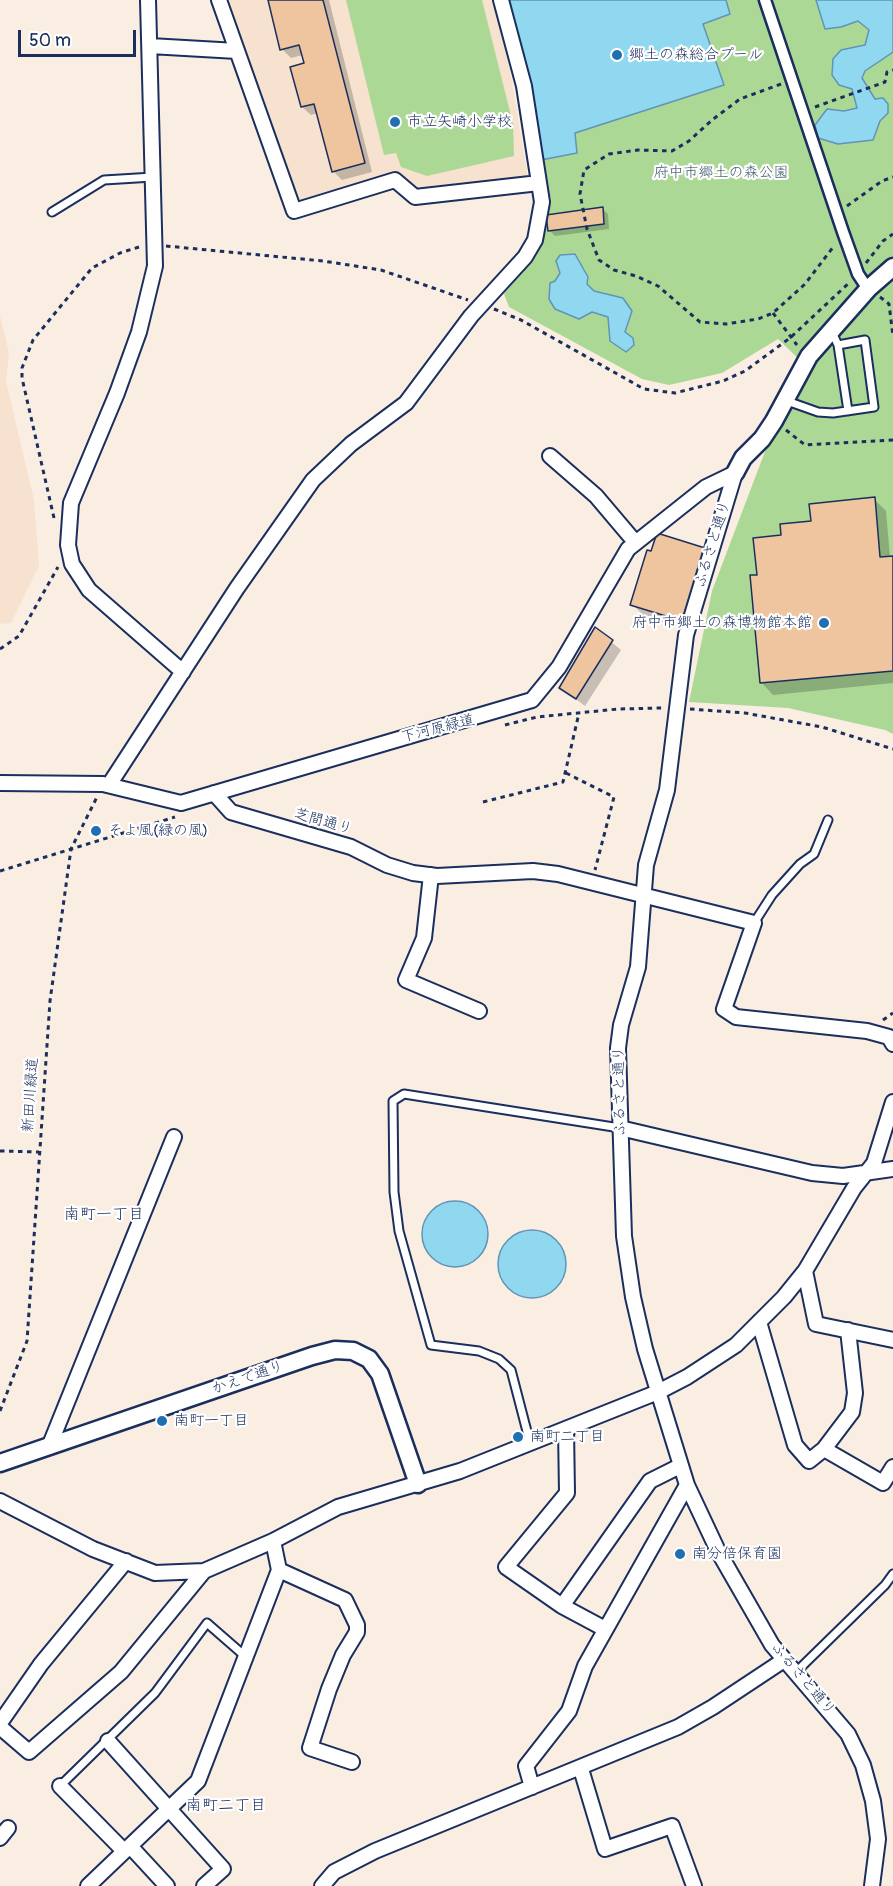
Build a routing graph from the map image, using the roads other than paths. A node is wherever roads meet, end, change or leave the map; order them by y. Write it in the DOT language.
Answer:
graph roads {
  1 [pos="148,0"];
  2 [pos="219,0"];
  3 [pos="501,0"];
  4 [pos="765,0"];
  5 [pos="150,46"];
  6 [pos="237,51"];
  7 [pos="153,177"];
  8 [pos="539,183"];
  9 [pos="52,212"];
  10 [pos="893,267"];
  11 [pos="861,279"];
  12 [pos="835,337"];
  13 [pos="786,401"];
  14 [pos="848,411"];
  15 [pos="550,456"];
  16 [pos="735,473"];
  17 [pos="635,542"];
  18 [pos="183,672"];
  19 [pos="0,783"];
  20 [pos="106,784"];
  21 [pos="214,793"];
  22 [pos="828,820"];
  23 [pos="430,875"];
  24 [pos="642,895"];
  25 [pos="754,923"];
  26 [pos="478,1011"];
  27 [pos="893,1044"];
  28 [pos="893,1102"];
  29 [pos="620,1128"];
  30 [pos="174,1137"];
  31 [pos="893,1169"];
  32 [pos="865,1175"];
  33 [pos="805,1271"];
  34 [pos="759,1322"];
  35 [pos="848,1330"];
  36 [pos="893,1340"];
  37 [pos="658,1392"];
  38 [pos="566,1429"];
  39 [pos="530,1443"];
  40 [pos="49,1447"];
  41 [pos="824,1449"];
  42 [pos="0,1464"];
  43 [pos="680,1466"];
  44 [pos="893,1467"];
  45 [pos="418,1485"];
  46 [pos="687,1485"];
  47 [pos="0,1501"];
  48 [pos="273,1541"];
  49 [pos="126,1561"];
  50 [pos="279,1570"];
  51 [pos="204,1571"];
  52 [pos="893,1574"];
  53 [pos="885,1586"];
  54 [pos="893,1592"];
  55 [pos="562,1606"];
  56 [pos="605,1629"];
  57 [pos="246,1657"];
  58 [pos="784,1660"];
  59 [pos="795,1673"];
  60 [pos="0,1725"];
  61 [pos="108,1741"];
  62 [pos="352,1762"];
  63 [pos="581,1768"];
  64 [pos="60,1786"];
  65 [pos="532,1787"];
  66 [pos="170,1808"];
  67 [pos="127,1849"];
  68 [pos="88,1886"];
  69 [pos="167,1886"];
  70 [pos="204,1886"];
  71 [pos="322,1886"];
  72 [pos="694,1886"];
  73 [pos="872,1886"];
  1 -- 5 [label="street"];
  2 -- 6 [label="street"];
  3 -- 8 [label="street"];
  4 -- 11 [label="street"];
  5 -- 6 [label="street"];
  5 -- 7 [label="street"];
  6 -- 8 [label="street"];
  7 -- 9 [label="lane"];
  7 -- 18 [label="street"];
  8 -- 18 [label="street"];
  10 -- 12 [label="street, ふるさと通り"];
  12 -- 13 [label="street, ふるさと通り"];
  12 -- 14 [label="lane"];
  12 -- 14 [label="lane"];
  13 -- 14 [label="lane"];
  13 -- 16 [label="street, ふるさと通り"];
  15 -- 17 [label="street"];
  16 -- 17 [label="street"];
  16 -- 24 [label="street, ふるさと通り"];
  17 -- 21 [label="street"];
  18 -- 20 [label="street"];
  19 -- 20 [label="street"];
  20 -- 21 [label="street"];
  21 -- 23 [label="street, 芝間通り"];
  22 -- 25 [label="lane"];
  23 -- 24 [label="street, 芝間通り"];
  23 -- 26 [label="street"];
  24 -- 25 [label="street, 芝間通り"];
  24 -- 29 [label="street, ふるさと通り"];
  25 -- 27 [label="street"];
  28 -- 32 [label="street"];
  29 -- 32 [label="street"];
  29 -- 37 [label="street, ふるさと通り"];
  29 -- 39 [label="lane"];
  30 -- 40 [label="street"];
  31 -- 32 [label="street"];
  32 -- 33 [label="street"];
  33 -- 34 [label="street"];
  33 -- 35 [label="street"];
  34 -- 37 [label="street"];
  34 -- 41 [label="street"];
  35 -- 36 [label="street"];
  35 -- 41 [label="street"];
  37 -- 38 [label="street"];
  37 -- 43 [label="street, ふるさと通り"];
  38 -- 39 [label="street"];
  38 -- 55 [label="street"];
  39 -- 45 [label="street"];
  40 -- 42 [label="street, かえで通り"];
  40 -- 45 [label="street, かえで通り"];
  41 -- 44 [label="street"];
  43 -- 46 [label="street, ふるさと通り"];
  43 -- 55 [label="street"];
  45 -- 48 [label="street"];
  46 -- 56 [label="street"];
  46 -- 58 [label="street, ふるさと通り"];
  47 -- 49 [label="street"];
  48 -- 50 [label="street"];
  48 -- 51 [label="street"];
  49 -- 51 [label="street"];
  49 -- 60 [label="street"];
  50 -- 57 [label="street"];
  50 -- 62 [label="street"];
  51 -- 60 [label="street"];
  52 -- 53 [label="lane"];
  53 -- 54 [label="lane"];
  53 -- 59 [label="lane"];
  55 -- 56 [label="street"];
  56 -- 65 [label="street"];
  57 -- 61 [label="lane"];
  57 -- 66 [label="street"];
  58 -- 59 [label="street, ふるさと通り"];
  58 -- 63 [label="street"];
  59 -- 73 [label="street, ふるさと通り"];
  61 -- 64 [label="lane"];
  61 -- 66 [label="street"];
  63 -- 65 [label="street"];
  63 -- 72 [label="street"];
  64 -- 67 [label="street"];
  65 -- 71 [label="street"];
  66 -- 67 [label="street"];
  66 -- 70 [label="street"];
  67 -- 68 [label="street"];
  67 -- 69 [label="street"];
}
